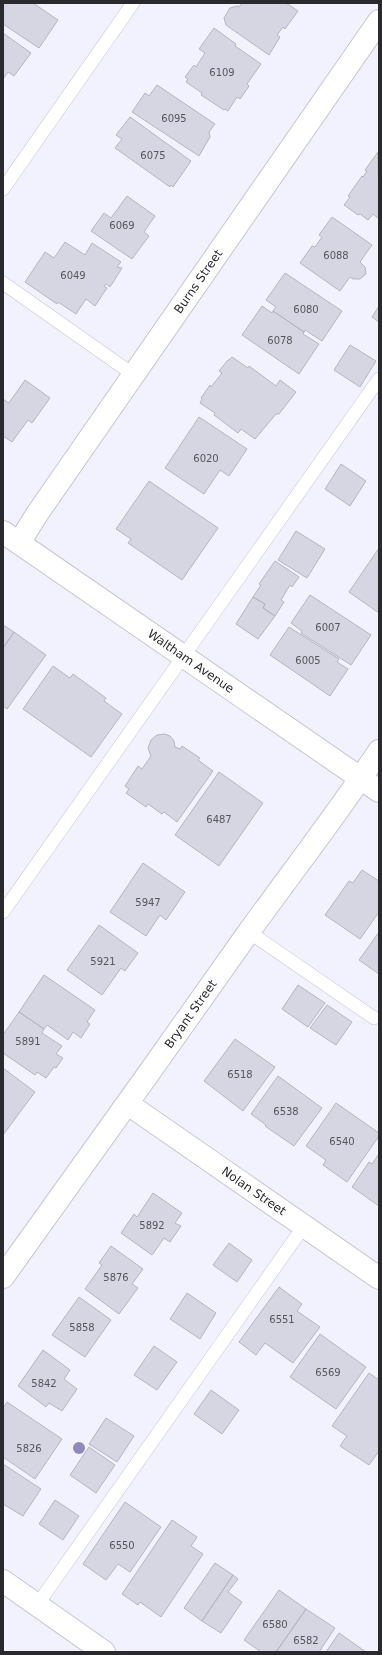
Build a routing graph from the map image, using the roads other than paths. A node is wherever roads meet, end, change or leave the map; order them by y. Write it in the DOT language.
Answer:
graph roads {
  1 [pos="133,3"];
  2 [pos="379,21"];
  3 [pos="3,189"];
  4 [pos="3,283"];
  5 [pos="134,375"];
  6 [pos="379,379"];
  7 [pos="11,537"];
  8 [pos="184,657"];
  9 [pos="379,751"];
  10 [pos="361,777"];
  11 [pos="379,791"];
  12 [pos="3,912"];
  13 [pos="249,932"];
  14 [pos="374,1018"];
  15 [pos="128,1104"];
  16 [pos="304,1226"];
  17 [pos="3,1278"];
  18 [pos="379,1278"];
  19 [pos="3,1581"];
  20 [pos="37,1605"];
  21 [pos="104,1652"];
  1 -- 3 [label="lane"];
  2 -- 5 [label="street, Burns Street"];
  4 -- 5 [label="lane"];
  5 -- 7 [label="street, Burns Street"];
  6 -- 8 [label="lane"];
  7 -- 8 [label="street, Waltham Avenue"];
  8 -- 10 [label="street, Waltham Avenue"];
  8 -- 12 [label="lane"];
  9 -- 10 [label="street, Bryant Street"];
  10 -- 11 [label="street, Waltham Avenue"];
  10 -- 13 [label="street, Bryant Street"];
  13 -- 14 [label="lane"];
  13 -- 15 [label="street, Bryant Street"];
  15 -- 16 [label="street, Nolan Street"];
  15 -- 17 [label="street, Bryant Street"];
  16 -- 18 [label="street, Nolan Street"];
  16 -- 20 [label="lane"];
  19 -- 20 [label="street"];
  20 -- 21 [label="street"];
}
